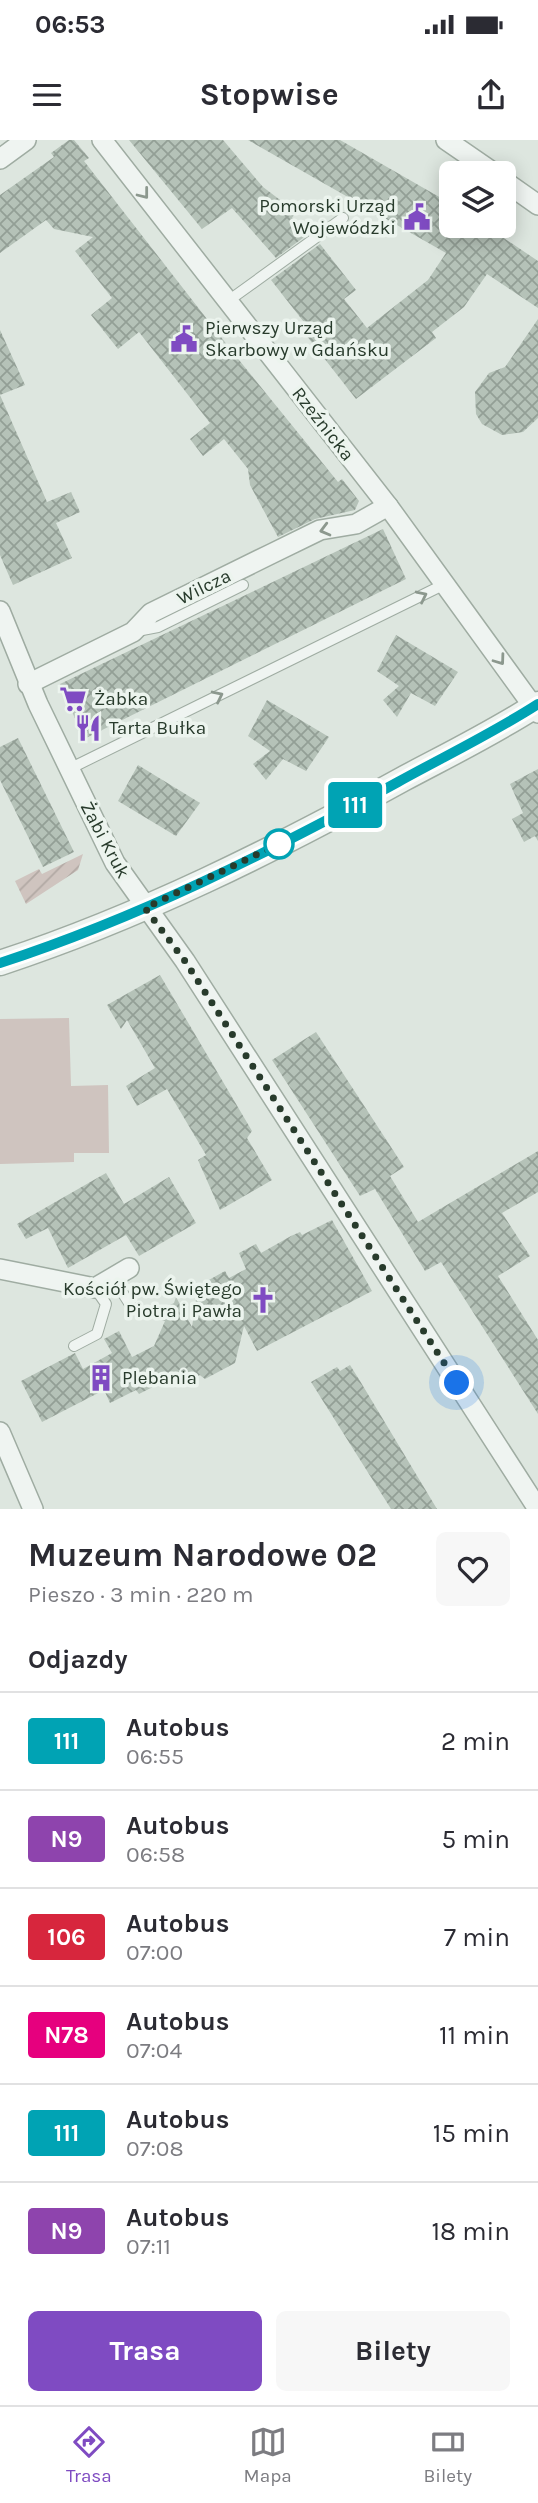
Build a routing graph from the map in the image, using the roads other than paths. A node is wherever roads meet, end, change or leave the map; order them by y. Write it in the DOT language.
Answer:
graph roads {
  1 [pos="26,140"];
  2 [pos="102,140"];
  3 [pos="446,140"];
  4 [pos="0,159"];
  5 [pos="477,161"];
  6 [pos="516,189"];
  7 [pos="538,205"];
  8 [pos="343,218"];
  9 [pos="228,301"];
  10 [pos="388,506"];
  11 [pos="445,584"];
  12 [pos="243,585"];
  13 [pos="0,611"];
  14 [pos="133,632"];
  15 [pos="28,684"];
  16 [pos="537,708"];
  17 [pos="69,770"];
  18 [pos="145,908"];
  19 [pos="0,963"];
  20 [pos="0,1269"];
  21 [pos="121,1273"];
  22 [pos="95,1288"];
  23 [pos="133,1309"];
  24 [pos="75,1346"];
  25 [pos="0,1432"];
  26 [pos="532,1488"];
  27 [pos="33,1509"];
  28 [pos="538,1509"];
  1 -- 4 [label="street"];
  2 -- 9 [label="street, Rzeźnicka, one-way"];
  3 -- 5 [label="street"];
  6 -- 7 [label="street"];
  8 -- 9 [label="lane"];
  9 -- 10 [label="street, Rzeźnicka"];
  10 -- 11 [label="street, Rzeźnicka"];
  10 -- 14 [label="street, Wilcza, one-way"];
  11 -- 16 [label="street, Rzeźnicka, one-way"];
  17 -- 11 [label="lane, one-way"];
  12 -- 14 [label="lane"];
  13 -- 15 [label="street, Żabi Kruk"];
  14 -- 15 [label="street, Wilcza"];
  15 -- 17 [label="street, Żabi Kruk"];
  16 -- 18 [label="street"];
  17 -- 18 [label="street, Żabi Kruk"];
  18 -- 19 [label="street"];
  18 -- 26 [label="street, Żabi Kruk"];
  20 -- 22 [label="street"];
  21 -- 22 [label="street"];
  21 -- 23 [label="lane"];
  22 -- 24 [label="lane"];
  25 -- 27 [label="street"];
  26 -- 28 [label="street, Żabi Kruk"];
}
